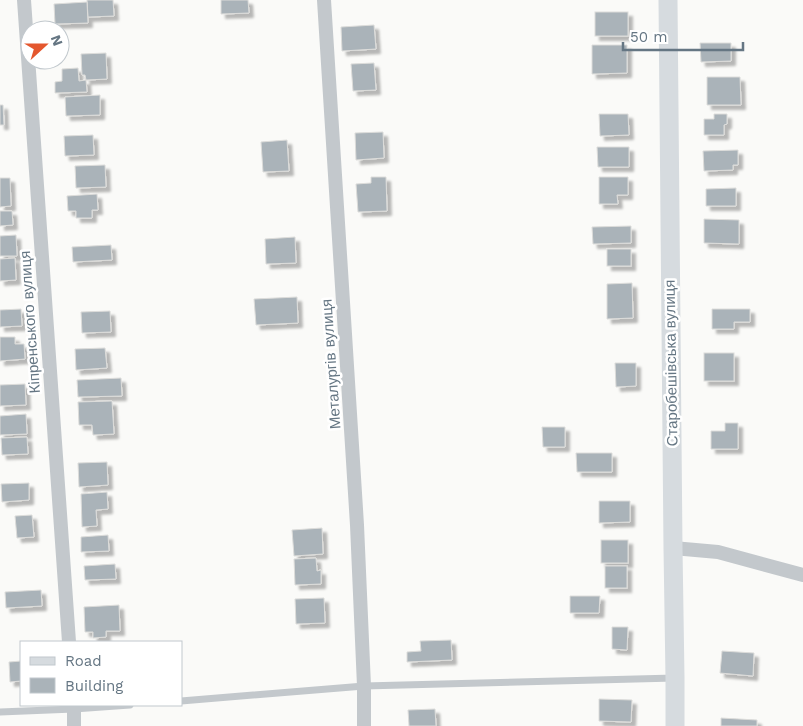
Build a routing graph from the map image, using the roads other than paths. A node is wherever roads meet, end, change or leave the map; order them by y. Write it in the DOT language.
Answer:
graph roads {
  1 [pos="24,0"];
  2 [pos="324,0"];
  3 [pos="668,0"];
  4 [pos="673,548"];
  5 [pos="803,574"];
  6 [pos="69,641"];
  7 [pos="675,678"];
  8 [pos="364,686"];
  9 [pos="182,700"];
  10 [pos="102,706"];
  11 [pos="74,707"];
  12 [pos="0,712"];
  13 [pos="74,726"];
  14 [pos="364,726"];
  15 [pos="675,726"];
  1 -- 6 [label="street, Кіпренського вулиця"];
  2 -- 8 [label="street, Металургів вулиця"];
  3 -- 4 [label="main road, Старобешівська вулиця"];
  4 -- 5 [label="street"];
  4 -- 7 [label="main road, Старобешівська вулиця"];
  7 -- 8 [label="lane"];
  7 -- 15 [label="main road, Старобешівська вулиця"];
  8 -- 9 [label="lane"];
  8 -- 14 [label="street, Металургів вулиця"];
  10 -- 11 [label="lane"];
  11 -- 12 [label="lane"];
  11 -- 13 [label="street"];
}
